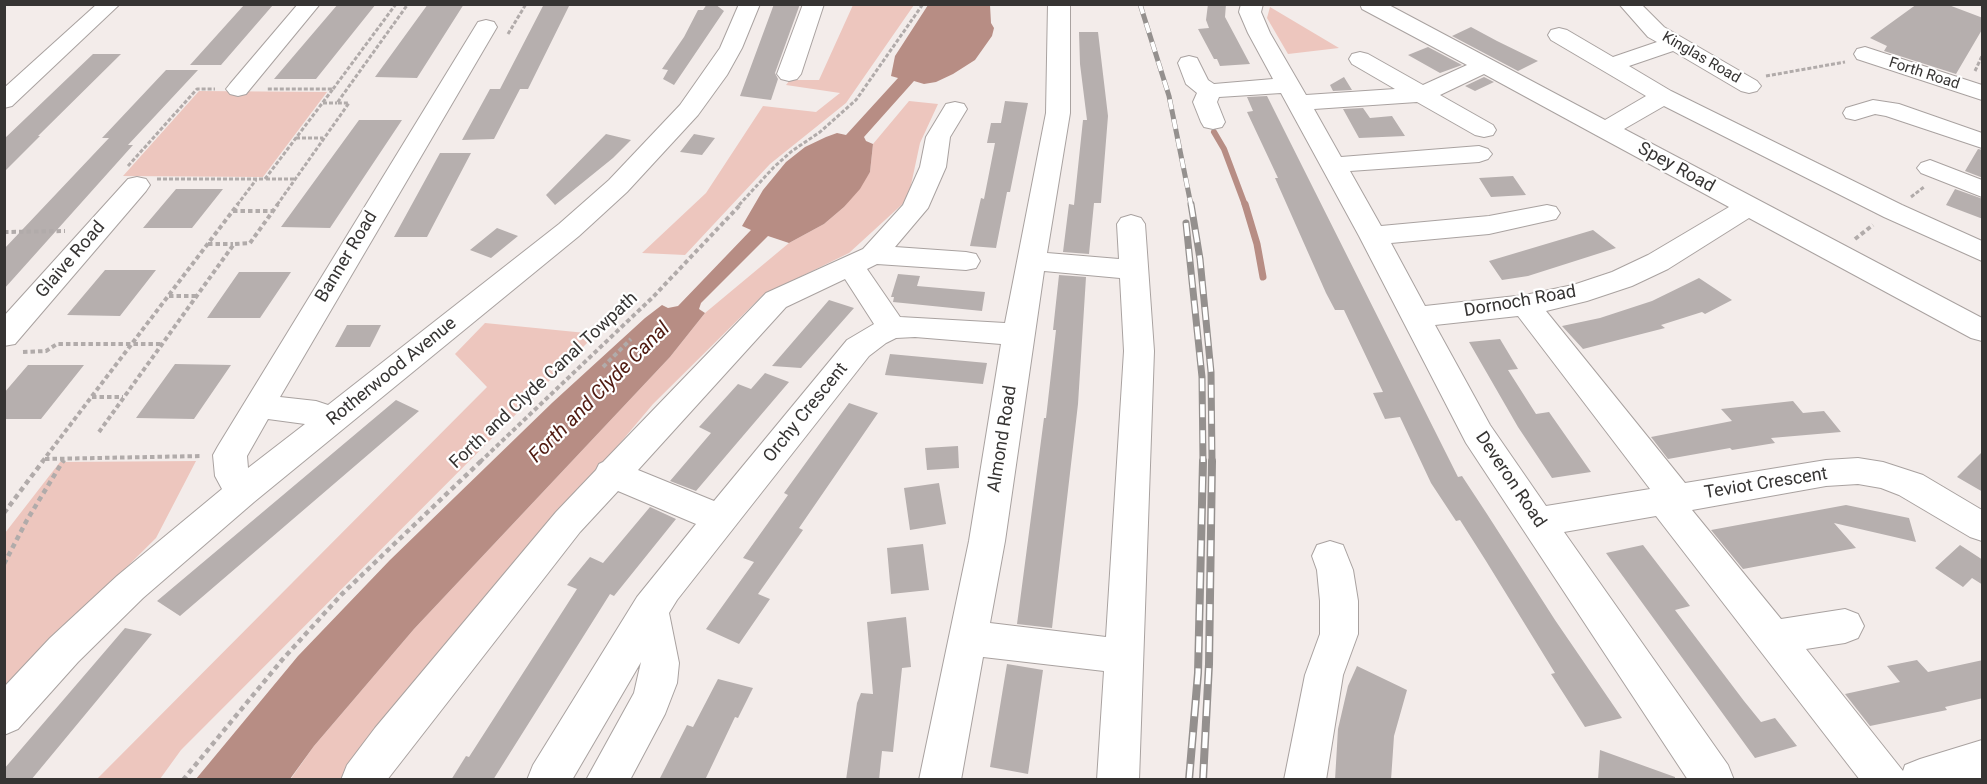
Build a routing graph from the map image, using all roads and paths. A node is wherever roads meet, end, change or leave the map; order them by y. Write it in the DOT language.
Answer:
graph roads {
  1 [pos="110,4"];
  2 [pos="310,4"];
  3 [pos="396,4"];
  4 [pos="408,4"];
  5 [pos="750,4"];
  6 [pos="813,4"];
  7 [pos="923,4"];
  8 [pos="1059,4"];
  9 [pos="1252,4"];
  10 [pos="1629,4"];
  11 [pos="1381,7"];
  12 [pos="391,11"];
  13 [pos="403,11"];
  14 [pos="486,27"];
  15 [pos="1559,35"];
  16 [pos="1672,44"];
  17 [pos="1870,56"];
  18 [pos="1360,59"];
  19 [pos="1189,63"];
  20 [pos="351,64"];
  21 [pos="365,64"];
  22 [pos="1485,65"];
  23 [pos="1611,65"];
  24 [pos="36,72"];
  25 [pos="1780,72"];
  26 [pos="789,74"];
  27 [pos="4,75"];
  28 [pos="1749,86"];
  29 [pos="238,89"];
  30 [pos="333,89"];
  31 [pos="1210,91"];
  32 [pos="1983,93"];
  33 [pos="1292,94"];
  34 [pos="1423,94"];
  35 [pos="1663,96"];
  36 [pos="4,101"];
  37 [pos="322,103"];
  38 [pos="337,103"];
  39 [pos="955,109"];
  40 [pos="1855,113"];
  41 [pos="1213,122"];
  42 [pos="1605,130"];
  43 [pos="296,138"];
  44 [pos="324,138"];
  45 [pos="1983,141"];
  46 [pos="1332,165"];
  47 [pos="1930,168"];
  48 [pos="257,179"];
  49 [pos="265,179"];
  50 [pos="295,179"];
  51 [pos="139,182"];
  52 [pos="1983,189"];
  53 [pos="1748,207"];
  54 [pos="233,211"];
  55 [pos="273,211"];
  56 [pos="1547,213"];
  57 [pos="1131,224"];
  58 [pos="96,231"];
  59 [pos="4,232"];
  60 [pos="1372,236"];
  61 [pos="208,244"];
  62 [pos="234,244"];
  63 [pos="1983,252"];
  64 [pos="862,261"];
  65 [pos="966,261"];
  66 [pos="1032,261"];
  67 [pos="1135,270"];
  68 [pos="169,296"];
  69 [pos="196,296"];
  70 [pos="1525,305"];
  71 [pos="1416,317"];
  72 [pos="892,328"];
  73 [pos="1983,331"];
  74 [pos="1018,335"];
  75 [pos="631,339"];
  76 [pos="620,341"];
  77 [pos="10,344"];
  78 [pos="133,344"];
  79 [pos="162,344"];
  80 [pos="626,344"];
  81 [pos="603,366"];
  82 [pos="124,396"];
  83 [pos="92,397"];
  84 [pos="259,406"];
  85 [pos="316,413"];
  86 [pos="99,432"];
  87 [pos="230,455"];
  88 [pos="45,459"];
  89 [pos="65,459"];
  90 [pos="611,473"];
  91 [pos="242,492"];
  92 [pos="1670,499"];
  93 [pos="4,513"];
  94 [pos="720,519"];
  95 [pos="1538,522"];
  96 [pos="1983,527"];
  97 [pos="1330,556"];
  98 [pos="4,564"];
  99 [pos="650,609"];
  100 [pos="1845,626"];
  101 [pos="969,638"];
  102 [pos="1774,638"];
  103 [pos="1124,656"];
  104 [pos="4,716"];
  105 [pos="1971,768"];
  106 [pos="183,780"];
  107 [pos="362,780"];
  108 [pos="548,780"];
  109 [pos="607,780"];
  110 [pos="940,780"];
  111 [pos="1118,780"];
  112 [pos="1305,780"];
  113 [pos="1713,780"];
  114 [pos="1886,780"];
  115 [pos="1920,780"];
  1 -- 24 [label="street"];
  2 -- 29 [label="street"];
  3 -- 12 [label="path"];
  4 -- 13 [label="path"];
  5 -- 91 [label="street, Rotherwood Avenue"];
  6 -- 26 [label="street"];
  7 -- 106 [label="path, Forth and Clyde Canal Towpath"];
  8 -- 66 [label="street, Almond Road"];
  9 -- 33 [label="street, Deveron Road"];
  10 -- 16 [label="street, Kinglas Road"];
  11 -- 22 [label="street, Spey Road"];
  12 -- 13 [label="path"];
  12 -- 20 [label="path"];
  13 -- 21 [label="path"];
  14 -- 84 [label="street, Banner Road"];
  15 -- 23 [label="street"];
  16 -- 23 [label="street"];
  16 -- 28 [label="street, Kinglas Road"];
  17 -- 25 [label="path"];
  17 -- 32 [label="street, Forth Road"];
  18 -- 34 [label="street"];
  19 -- 31 [label="street"];
  20 -- 21 [label="path"];
  20 -- 30 [label="path"];
  21 -- 38 [label="path"];
  22 -- 34 [label="street"];
  22 -- 42 [label="street, Spey Road"];
  23 -- 35 [label="street"];
  24 -- 27 [label="street"];
  24 -- 36 [label="street"];
  29 -- 30 [label="path"];
  29 -- 51 [label="path"];
  30 -- 37 [label="path"];
  31 -- 33 [label="street"];
  31 -- 41 [label="street"];
  33 -- 34 [label="street"];
  33 -- 46 [label="street, Deveron Road"];
  34 -- 46 [label="street"];
  35 -- 42 [label="street"];
  35 -- 63 [label="street"];
  37 -- 38 [label="path"];
  37 -- 43 [label="path"];
  38 -- 44 [label="path"];
  39 -- 64 [label="street"];
  40 -- 45 [label="street"];
  42 -- 53 [label="street, Spey Road"];
  43 -- 44 [label="path"];
  43 -- 49 [label="path"];
  44 -- 50 [label="path"];
  46 -- 60 [label="street, Deveron Road"];
  47 -- 52 [label="street"];
  48 -- 49 [label="path"];
  48 -- 51 [label="path"];
  48 -- 54 [label="path"];
  49 -- 50 [label="path"];
  50 -- 55 [label="path"];
  51 -- 58 [label="street, Glaive Road"];
  53 -- 70 [label="street, Dornoch Road"];
  53 -- 73 [label="street, Spey Road"];
  54 -- 55 [label="path"];
  54 -- 61 [label="path"];
  55 -- 62 [label="path"];
  56 -- 60 [label="street"];
  57 -- 67 [label="street"];
  58 -- 59 [label="path"];
  58 -- 77 [label="street, Glaive Road"];
  60 -- 71 [label="street, Deveron Road"];
  61 -- 62 [label="path"];
  61 -- 68 [label="path"];
  62 -- 69 [label="path"];
  64 -- 65 [label="street"];
  64 -- 72 [label="street"];
  64 -- 90 [label="street"];
  66 -- 67 [label="street"];
  66 -- 74 [label="street, Almond Road"];
  67 -- 103 [label="street"];
  68 -- 69 [label="path"];
  68 -- 78 [label="path"];
  69 -- 79 [label="path"];
  70 -- 71 [label="street, Dornoch Road"];
  70 -- 92 [label="street"];
  71 -- 95 [label="street, Deveron Road"];
  72 -- 74 [label="street, Orchy Crescent"];
  72 -- 94 [label="street, Orchy Crescent"];
  74 -- 101 [label="street, Almond Road"];
  75 -- 80 [label="path"];
  76 -- 80 [label="path"];
  77 -- 78 [label="path"];
  78 -- 79 [label="path"];
  78 -- 83 [label="path"];
  79 -- 82 [label="path"];
  80 -- 81 [label="path"];
  82 -- 83 [label="path"];
  82 -- 86 [label="path"];
  83 -- 88 [label="path"];
  84 -- 85 [label="street"];
  84 -- 87 [label="street, Banner Road"];
  87 -- 89 [label="path"];
  87 -- 91 [label="street"];
  88 -- 89 [label="path"];
  88 -- 93 [label="path"];
  89 -- 98 [label="path"];
  90 -- 94 [label="street"];
  90 -- 107 [label="street"];
  91 -- 104 [label="street, Rotherwood Avenue"];
  92 -- 95 [label="street, Teviot Crescent"];
  92 -- 96 [label="street, Teviot Crescent"];
  92 -- 102 [label="street"];
  94 -- 99 [label="street, Orchy Crescent"];
  95 -- 113 [label="street, Deveron Road"];
  97 -- 112 [label="street"];
  99 -- 108 [label="street, Orchy Crescent"];
  99 -- 109 [label="street"];
  100 -- 102 [label="street"];
  101 -- 103 [label="street"];
  101 -- 110 [label="street, Almond Road"];
  102 -- 114 [label="street"];
  103 -- 111 [label="street"];
  105 -- 115 [label="street"];
}
